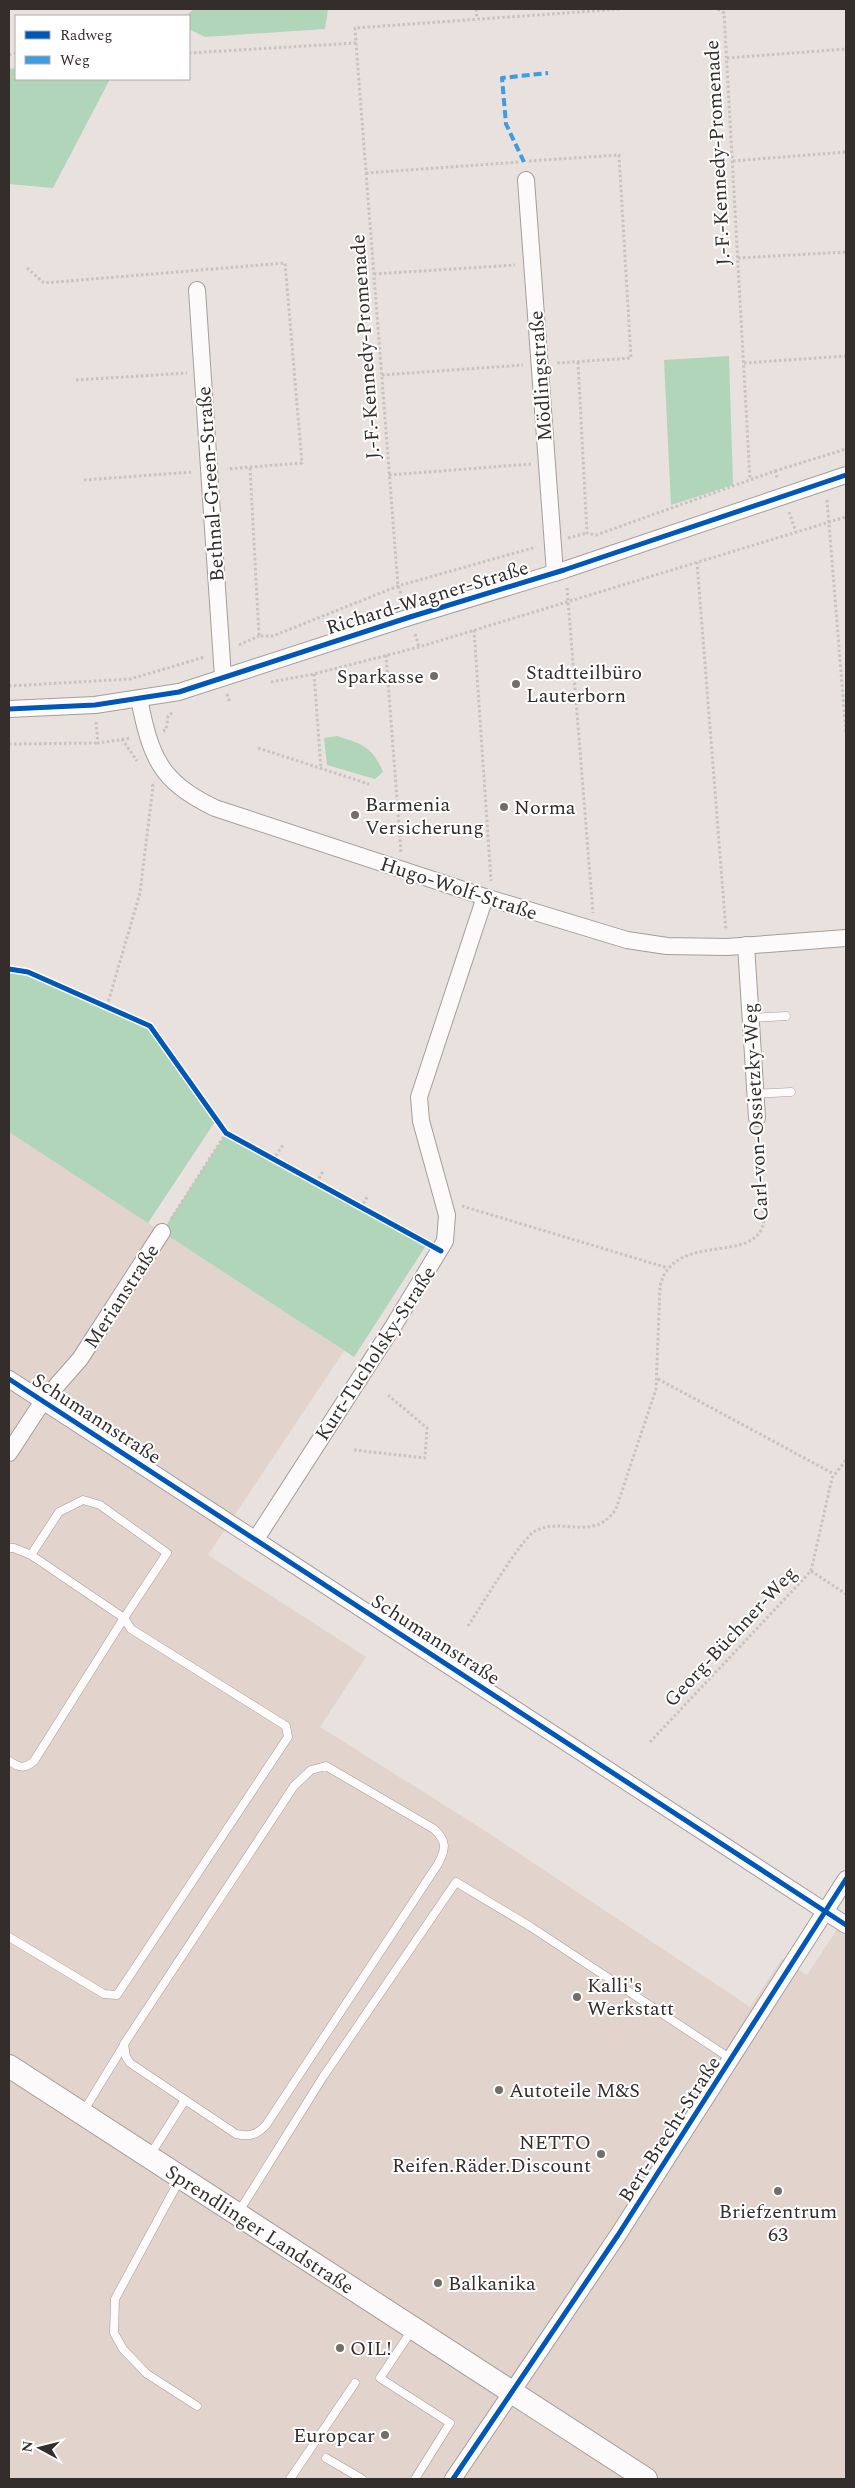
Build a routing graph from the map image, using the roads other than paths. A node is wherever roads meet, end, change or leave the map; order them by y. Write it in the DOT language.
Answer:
graph roads {
  1 [pos="526,180"];
  2 [pos="197,290"];
  3 [pos="846,475"];
  4 [pos="559,571"];
  5 [pos="223,677"];
  6 [pos="140,699"];
  7 [pos="9,709"];
  8 [pos="485,898"];
  9 [pos="846,938"];
  10 [pos="746,945"];
  11 [pos="786,1016"];
  12 [pos="751,1018"];
  13 [pos="791,1092"];
  14 [pos="755,1094"];
  15 [pos="757,1118"];
  16 [pos="162,1232"];
  17 [pos="9,1379"];
  18 [pos="43,1401"];
  19 [pos="9,1453"];
  20 [pos="256,1539"];
  21 [pos="9,1548"];
  22 [pos="31,1554"];
  23 [pos="124,1618"];
  24 [pos="9,1761"];
  25 [pos="846,1879"];
  26 [pos="826,1911"];
  27 [pos="846,1925"];
  28 [pos="9,1937"];
  29 [pos="124,2044"];
  30 [pos="731,2059"];
  31 [pos="9,2066"];
  32 [pos="185,2100"];
  33 [pos="82,2113"];
  34 [pos="149,2157"];
  35 [pos="181,2178"];
  36 [pos="237,2214"];
  37 [pos="413,2328"];
  38 [pos="355,2383"];
  39 [pos="510,2392"];
  40 [pos="197,2406"];
  41 [pos="326,2458"];
  42 [pos="290,2479"];
  43 [pos="362,2479"];
  44 [pos="414,2479"];
  45 [pos="453,2479"];
  46 [pos="646,2479"];
  1 -- 4 [label="street, Mödlingstraße"];
  2 -- 5 [label="street, Bethnal-Green-Straße"];
  3 -- 4 [label="street, Richard-Wagner-Straße"];
  4 -- 5 [label="street, Richard-Wagner-Straße"];
  5 -- 6 [label="street, Richard-Wagner-Straße"];
  6 -- 7 [label="street, Richard-Wagner-Straße"];
  6 -- 8 [label="street, Hugo-Wolf-Straße"];
  8 -- 10 [label="street, Hugo-Wolf-Straße"];
  8 -- 20 [label="street, Kurt-Tucholsky-Straße"];
  9 -- 10 [label="street, Hugo-Wolf-Straße"];
  10 -- 12 [label="street, Carl-von-Ossietzky-Weg"];
  11 -- 12 [label="lane"];
  12 -- 14 [label="street, Carl-von-Ossietzky-Weg"];
  13 -- 14 [label="lane"];
  14 -- 15 [label="street, Carl-von-Ossietzky-Weg"];
  16 -- 18 [label="street, Merianstraße"];
  17 -- 18 [label="street, Schumannstraße"];
  18 -- 19 [label="street, Merianstraße"];
  18 -- 20 [label="street, Schumannstraße"];
  20 -- 26 [label="street, Schumannstraße"];
  21 -- 22 [label="lane"];
  22 -- 23 [label="lane"];
  22 -- 23 [label="lane"];
  23 -- 24 [label="lane"];
  23 -- 28 [label="lane"];
  25 -- 26 [label="street, Bert-Brecht-Straße"];
  26 -- 27 [label="street, Schumannstraße"];
  26 -- 30 [label="street, Bert-Brecht-Straße"];
  29 -- 32 [label="lane"];
  29 -- 32 [label="lane"];
  29 -- 33 [label="lane"];
  30 -- 36 [label="lane"];
  30 -- 39 [label="street, Bert-Brecht-Straße"];
  31 -- 33 [label="main road, Sprendlinger Landstraße"];
  32 -- 34 [label="lane"];
  33 -- 34 [label="main road, Sprendlinger Landstraße"];
  34 -- 35 [label="main road, Sprendlinger Landstraße"];
  35 -- 36 [label="main road, Sprendlinger Landstraße"];
  35 -- 40 [label="lane"];
  36 -- 37 [label="main road, Sprendlinger Landstraße"];
  37 -- 39 [label="main road, Sprendlinger Landstraße"];
  37 -- 44 [label="lane"];
  38 -- 42 [label="lane"];
  39 -- 45 [label="street"];
  39 -- 46 [label="main road, Sprendlinger Landstraße"];
  41 -- 43 [label="lane"];
}
